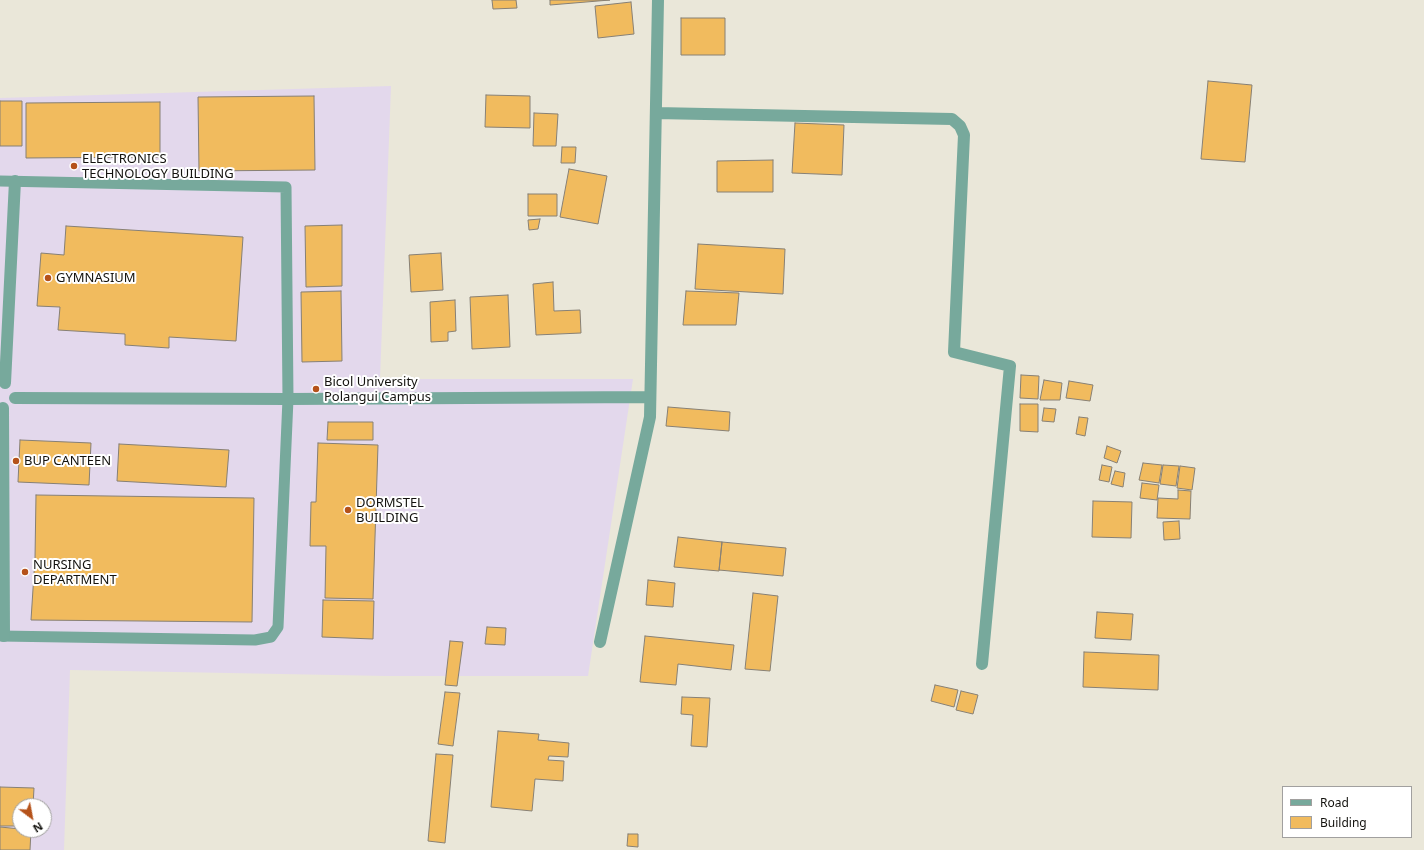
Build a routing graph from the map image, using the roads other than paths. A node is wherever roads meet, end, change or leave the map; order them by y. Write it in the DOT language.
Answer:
graph roads {
  1 [pos="658,0"];
  2 [pos="656,113"];
  3 [pos="0,181"];
  4 [pos="15,181"];
  5 [pos="3,383"];
  6 [pos="650,397"];
  7 [pos="15,398"];
  8 [pos="288,399"];
  9 [pos="1,408"];
  10 [pos="2,636"];
  11 [pos="600,642"];
  12 [pos="982,664"];
  1 -- 2 [label="street"];
  2 -- 6 [label="street"];
  2 -- 12 [label="street"];
  3 -- 4 [label="lane"];
  4 -- 5 [label="street"];
  4 -- 8 [label="lane"];
  5 -- 7 [label="street"];
  6 -- 8 [label="street"];
  6 -- 11 [label="street"];
  7 -- 8 [label="street"];
  7 -- 9 [label="street"];
  8 -- 10 [label="lane"];
  9 -- 10 [label="street"];
}
